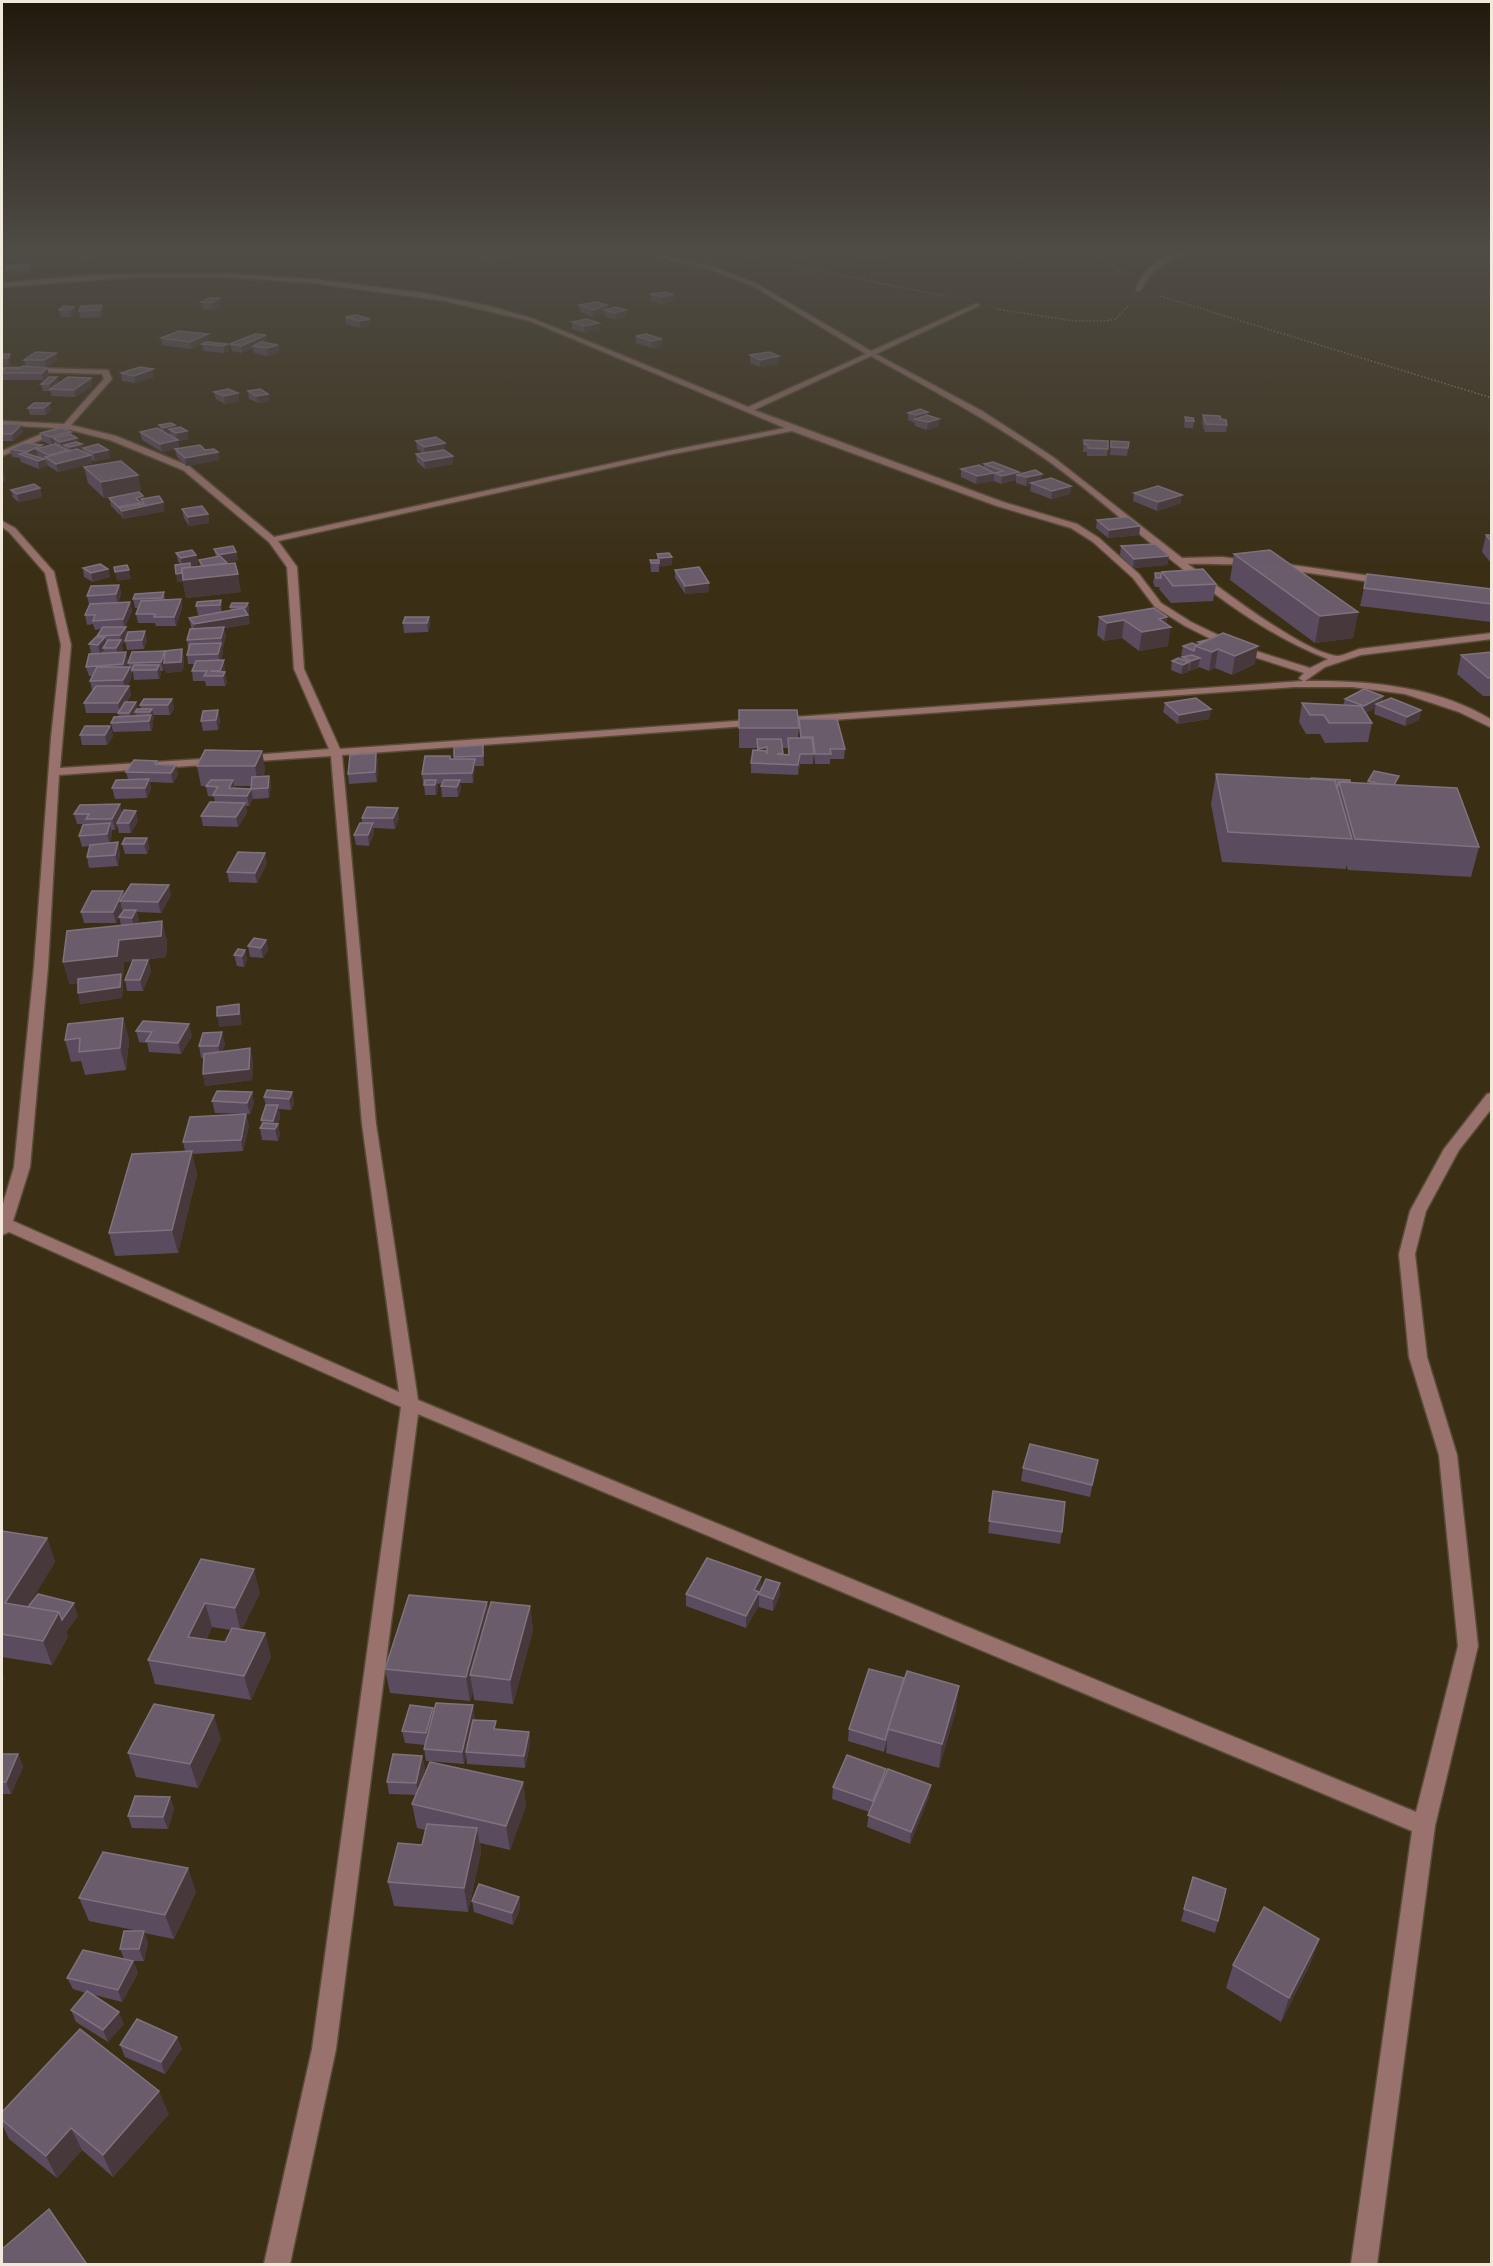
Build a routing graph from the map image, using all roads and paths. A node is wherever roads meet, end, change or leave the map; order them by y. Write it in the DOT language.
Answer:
graph roads {
  1 [pos="621,358"];
  2 [pos="867,358"];
  3 [pos="878,358"];
  4 [pos="1359,358"];
  5 [pos="2,369"];
  6 [pos="1491,398"];
  7 [pos="746,411"];
  8 [pos="2,423"];
  9 [pos="66,426"];
  10 [pos="793,429"];
  11 [pos="2,454"];
  12 [pos="2,523"];
  13 [pos="272,540"];
  14 [pos="1180,561"];
  15 [pos="1257,564"];
  16 [pos="1268,565"];
  17 [pos="1391,582"];
  18 [pos="1491,636"];
  19 [pos="1337,659"];
  20 [pos="1312,672"];
  21 [pos="1294,684"];
  22 [pos="1491,725"];
  23 [pos="336,753"];
  24 [pos="54,772"];
  25 [pos="1491,1097"];
  26 [pos="2,1227"];
  27 [pos="410,1404"];
  28 [pos="1424,1826"];
  29 [pos="277,2265"];
  30 [pos="1364,2265"];
  1 -- 7 [label="street"];
  2 -- 7 [label="street"];
  3 -- 14 [label="street"];
  4 -- 6 [label="path"];
  5 -- 9 [label="street"];
  7 -- 10 [label="street"];
  8 -- 9 [label="street"];
  9 -- 11 [label="street"];
  9 -- 13 [label="street"];
  10 -- 13 [label="street"];
  10 -- 20 [label="street"];
  12 -- 24 [label="street"];
  13 -- 23 [label="street"];
  14 -- 15 [label="street"];
  14 -- 19 [label="street"];
  16 -- 17 [label="street"];
  18 -- 19 [label="street"];
  19 -- 20 [label="street"];
  20 -- 21 [label="street"];
  21 -- 22 [label="street"];
  21 -- 23 [label="street"];
  23 -- 24 [label="street"];
  23 -- 27 [label="street"];
  24 -- 26 [label="street"];
  25 -- 28 [label="street"];
  26 -- 27 [label="street"];
  27 -- 28 [label="street"];
  27 -- 29 [label="street"];
  28 -- 30 [label="street"];
}
